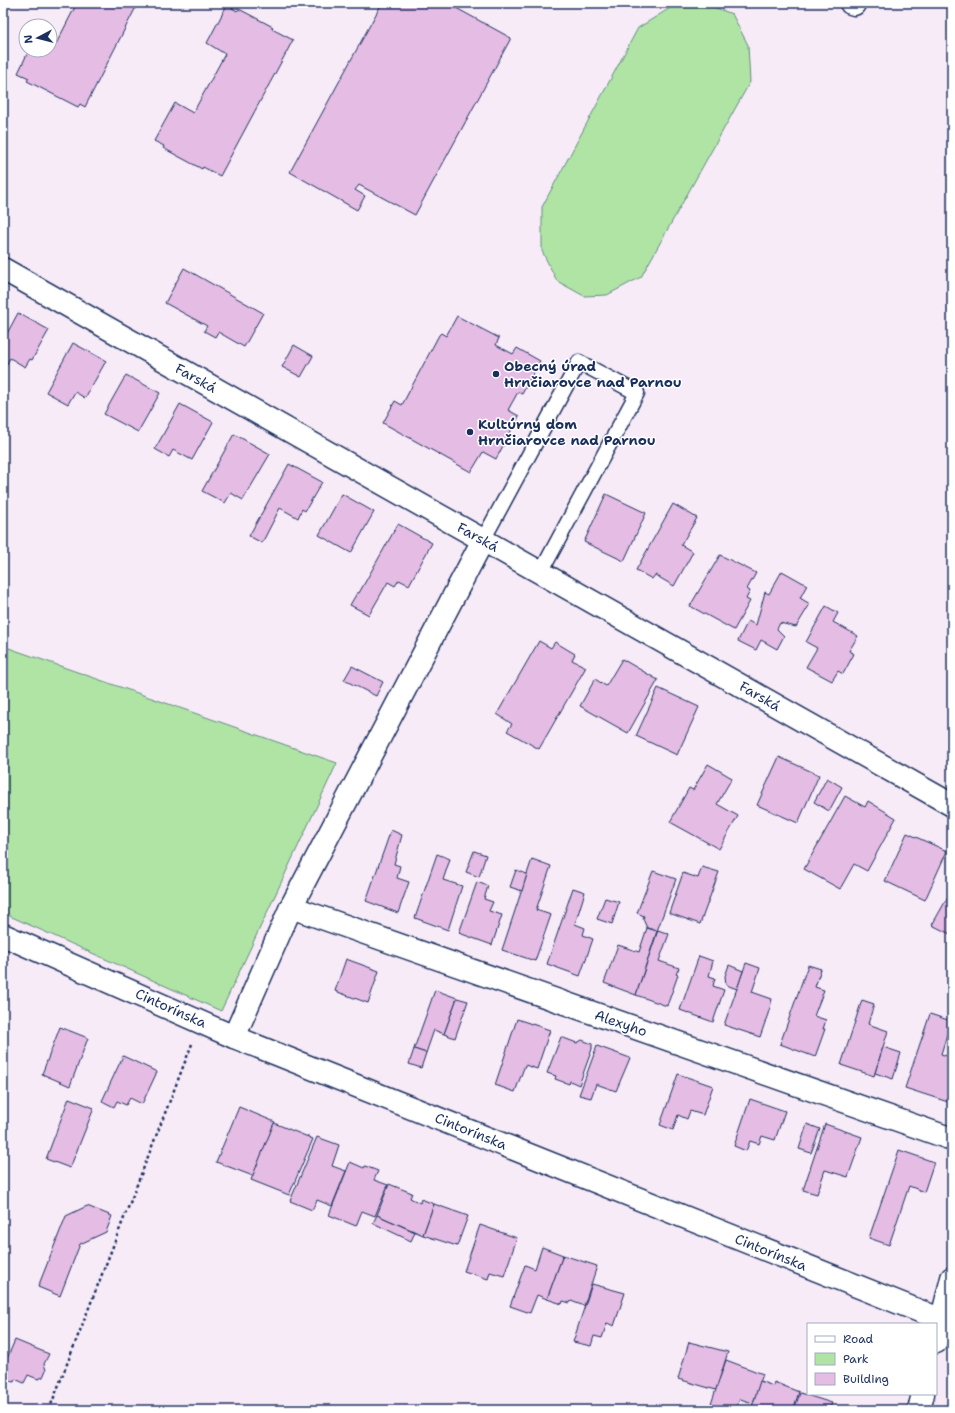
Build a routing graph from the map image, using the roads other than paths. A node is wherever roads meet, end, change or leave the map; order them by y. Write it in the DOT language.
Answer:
graph roads {
  1 [pos="3,269"];
  2 [pos="483,540"];
  3 [pos="541,572"];
  4 [pos="952,806"];
  5 [pos="291,907"];
  6 [pos="3,935"];
  7 [pos="234,1036"];
  8 [pos="952,1139"];
  9 [pos="952,1278"];
  10 [pos="947,1321"];
  11 [pos="937,1340"];
  12 [pos="923,1395"];
  13 [pos="919,1410"];
  1 -- 2 [label="street, Farská"];
  2 -- 3 [label="street, Farská"];
  2 -- 3 [label="lane"];
  2 -- 5 [label="street"];
  3 -- 4 [label="street, Farská"];
  5 -- 7 [label="street"];
  5 -- 8 [label="street, Alexyho"];
  6 -- 7 [label="street, Cintorínska"];
  7 -- 10 [label="street, Cintorínska"];
  9 -- 10 [label="street"];
  10 -- 11 [label="street"];
  12 -- 13 [label="street"];
}
